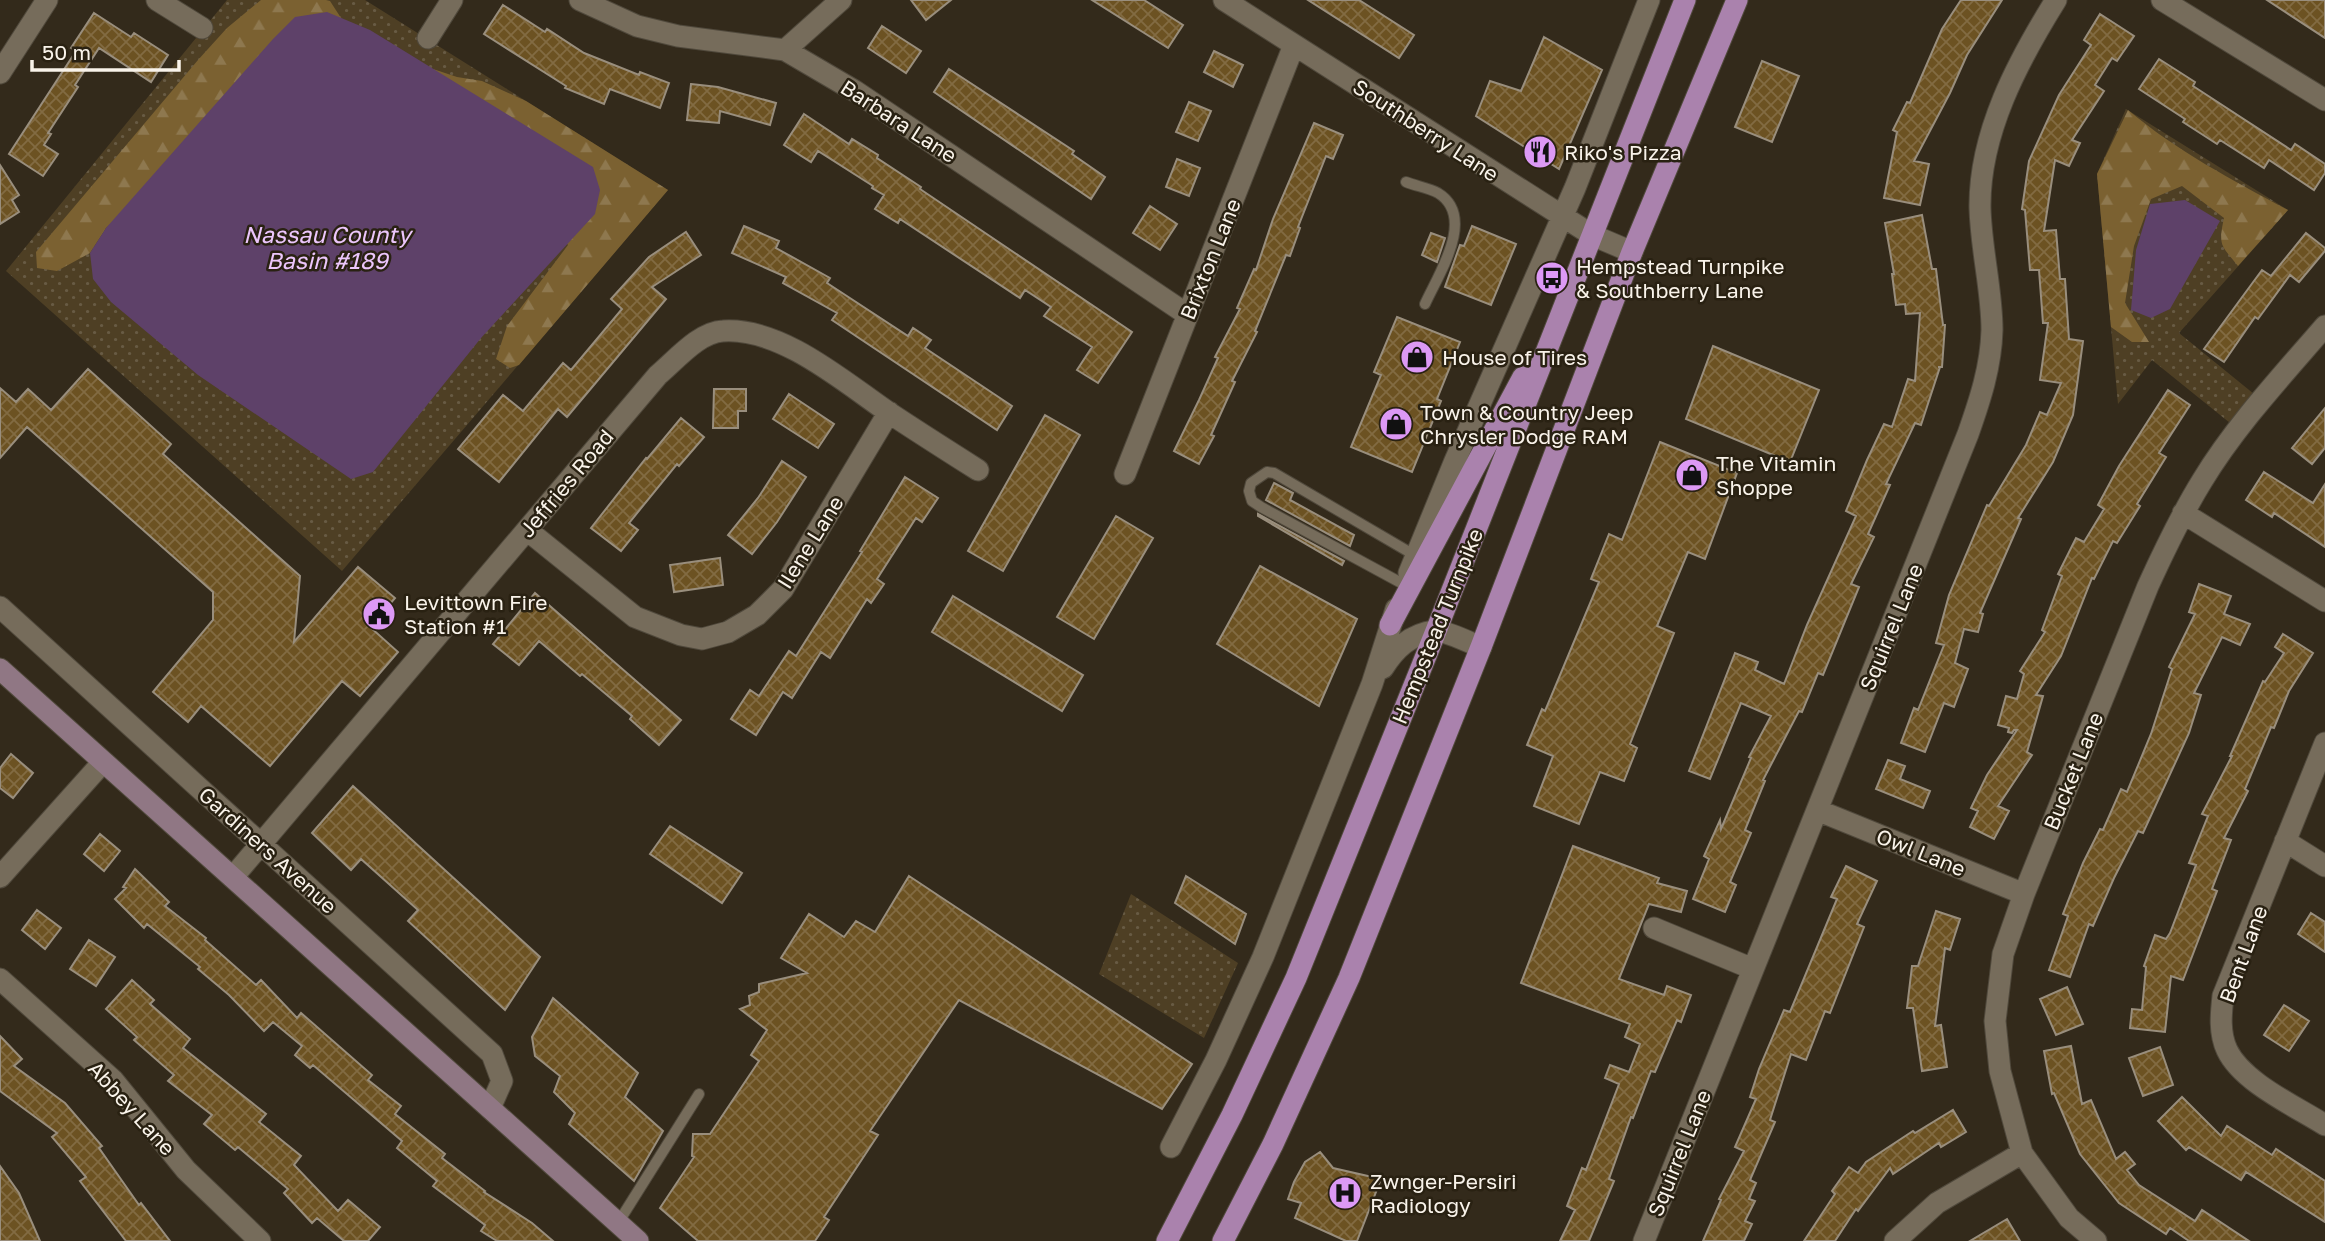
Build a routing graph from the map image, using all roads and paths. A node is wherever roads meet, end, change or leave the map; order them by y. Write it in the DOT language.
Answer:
graph roads {
  1 [pos="47,0"];
  2 [pos="157,0"];
  3 [pos="452,0"];
  4 [pos="580,0"];
  5 [pos="841,0"];
  6 [pos="1224,0"];
  7 [pos="1649,0"];
  8 [pos="1685,0"];
  9 [pos="1737,0"];
  10 [pos="2056,0"];
  11 [pos="2162,0"];
  12 [pos="202,28"];
  13 [pos="428,38"];
  14 [pos="1294,45"];
  15 [pos="785,50"];
  16 [pos="0,74"];
  17 [pos="2325,100"];
  18 [pos="1406,182"];
  19 [pos="1562,217"];
  20 [pos="1592,235"];
  21 [pos="1632,252"];
  22 [pos="1568,292"];
  23 [pos="1425,304"];
  24 [pos="1188,315"];
  25 [pos="2325,326"];
  26 [pos="889,412"];
  27 [pos="978,470"];
  28 [pos="1125,474"];
  29 [pos="2183,513"];
  30 [pos="527,530"];
  31 [pos="1416,556"];
  32 [pos="1405,584"];
  33 [pos="2325,601"];
  34 [pos="0,607"];
  35 [pos="1390,625"];
  36 [pos="1436,631"];
  37 [pos="1481,647"];
  38 [pos="0,669"];
  39 [pos="1372,684"];
  40 [pos="2325,743"];
  41 [pos="103,762"];
  42 [pos="1817,810"];
  43 [pos="2285,841"];
  44 [pos="261,843"];
  45 [pos="2325,866"];
  46 [pos="0,877"];
  47 [pos="233,877"];
  48 [pos="2024,894"];
  49 [pos="1654,928"];
  50 [pos="1752,970"];
  51 [pos="0,979"];
  52 [pos="699,1094"];
  53 [pos="490,1108"];
  54 [pos="2325,1125"];
  55 [pos="1171,1147"];
  56 [pos="2022,1153"];
  57 [pos="630,1235"];
  58 [pos="260,1241"];
  59 [pos="1167,1241"];
  60 [pos="1223,1241"];
  61 [pos="1644,1241"];
  62 [pos="1895,1241"];
  63 [pos="2096,1241"];
  1 -- 16 [label="street"];
  2 -- 12 [label="street"];
  3 -- 13 [label="street"];
  4 -- 15 [label="street, Barbara Lane"];
  5 -- 15 [label="street"];
  6 -- 14 [label="street, Southberry Lane"];
  7 -- 19 [label="street, Hempstead Turnpike"];
  8 -- 20 [label="main road, Hempstead Turnpike"];
  9 -- 21 [label="main road"];
  10 -- 42 [label="street, Squirrel Lane"];
  11 -- 17 [label="street"];
  14 -- 19 [label="street, Southberry Lane"];
  14 -- 24 [label="street, Brixton Lane"];
  15 -- 24 [label="street, Barbara Lane"];
  18 -- 23 [label="lane"];
  19 -- 20 [label="street, Southberry Lane"];
  19 -- 31 [label="street, Hempstead Turnpike"];
  20 -- 21 [label="street, Southberry Lane"];
  20 -- 22 [label="main road, Hempstead Turnpike"];
  21 -- 37 [label="main road"];
  22 -- 35 [label="main road"];
  22 -- 36 [label="main road, Hempstead Turnpike"];
  24 -- 28 [label="street, Brixton Lane"];
  25 -- 29 [label="street, Bucket Lane"];
  26 -- 27 [label="street, Jeffries Road"];
  26 -- 30 [label="street, Jeffries Road"];
  26 -- 30 [label="street, Ilene Lane"];
  29 -- 33 [label="street"];
  29 -- 48 [label="street, Bucket Lane"];
  30 -- 44 [label="street, Jeffries Road"];
  31 -- 32 [label="street, Hempstead Turnpike"];
  31 -- 32 [label="lane"];
  32 -- 35 [label="street, Hempstead Turnpike"];
  34 -- 44 [label="street, Gardiners Avenue"];
  35 -- 36 [label="lane"];
  35 -- 39 [label="street, Hempstead Turnpike"];
  36 -- 37 [label="street"];
  36 -- 39 [label="street"];
  36 -- 59 [label="main road, Hempstead Turnpike"];
  37 -- 60 [label="main road"];
  38 -- 41 [label="main road, Gardiners Avenue"];
  39 -- 55 [label="street, Hempstead Turnpike"];
  40 -- 43 [label="street, Bent Lane"];
  41 -- 46 [label="street"];
  41 -- 47 [label="main road, Gardiners Avenue"];
  42 -- 48 [label="street, Owl Lane"];
  42 -- 50 [label="street, Squirrel Lane"];
  43 -- 45 [label="street"];
  43 -- 54 [label="street, Bent Lane"];
  44 -- 47 [label="street, Jeffries Road"];
  44 -- 53 [label="street, Gardiners Avenue"];
  47 -- 53 [label="main road, Gardiners Avenue"];
  48 -- 56 [label="street, Bucket Lane"];
  49 -- 50 [label="street"];
  50 -- 61 [label="street, Squirrel Lane"];
  51 -- 58 [label="street, Abbey Lane"];
  52 -- 57 [label="lane"];
  53 -- 57 [label="main road, Gardiners Avenue"];
  56 -- 62 [label="street"];
  56 -- 63 [label="street, Bucket Lane"];
}
